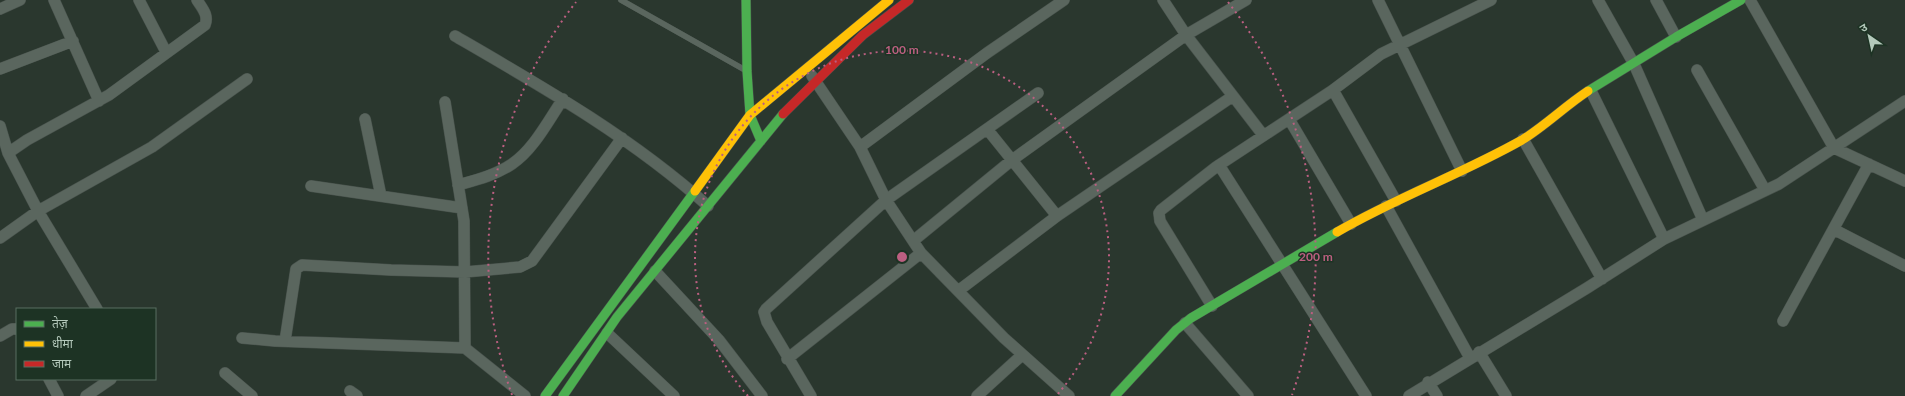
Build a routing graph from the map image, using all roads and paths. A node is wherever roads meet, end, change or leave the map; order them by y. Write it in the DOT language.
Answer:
graph roads {
  1 [pos="20,0"];
  2 [pos="54,0"];
  3 [pos="139,0"];
  4 [pos="197,0"];
  5 [pos="621,0"];
  6 [pos="746,0"];
  7 [pos="889,0"];
  8 [pos="908,0"];
  9 [pos="1064,0"];
  10 [pos="1163,0"];
  11 [pos="1246,0"];
  12 [pos="1378,0"];
  13 [pos="1491,0"];
  14 [pos="1598,0"];
  15 [pos="1656,0"];
  16 [pos="1740,0"];
  17 [pos="1750,0"];
  18 [pos="0,9"];
  19 [pos="1186,35"];
  20 [pos="455,36"];
  21 [pos="1676,37"];
  22 [pos="73,41"];
  23 [pos="1399,44"];
  24 [pos="166,52"];
  25 [pos="1634,64"];
  26 [pos="806,67"];
  27 [pos="0,70"];
  28 [pos="1697,70"];
  29 [pos="747,71"];
  30 [pos="247,80"];
  31 [pos="816,81"];
  32 [pos="1333,90"];
  33 [pos="1591,91"];
  34 [pos="1038,93"];
  35 [pos="1233,96"];
  36 [pos="563,99"];
  37 [pos="99,101"];
  38 [pos="1905,101"];
  39 [pos="445,102"];
  40 [pos="750,115"];
  41 [pos="365,119"];
  42 [pos="1289,119"];
  43 [pos="0,126"];
  44 [pos="987,129"];
  45 [pos="1262,135"];
  46 [pos="622,138"];
  47 [pos="1523,139"];
  48 [pos="761,141"];
  49 [pos="860,147"];
  50 [pos="1834,148"];
  51 [pos="8,153"];
  52 [pos="1012,160"];
  53 [pos="1869,164"];
  54 [pos="1219,165"];
  55 [pos="1462,170"];
  56 [pos="1905,181"];
  57 [pos="458,185"];
  58 [pos="311,186"];
  59 [pos="1765,190"];
  60 [pos="692,192"];
  61 [pos="381,196"];
  62 [pos="886,200"];
  63 [pos="1396,200"];
  64 [pos="708,206"];
  65 [pos="1386,206"];
  66 [pos="462,208"];
  67 [pos="38,211"];
  68 [pos="1057,216"];
  69 [pos="1703,220"];
  70 [pos="1350,224"];
  71 [pos="1835,230"];
  72 [pos="0,238"];
  73 [pos="1664,239"];
  74 [pos="913,240"];
  75 [pos="921,253"];
  76 [pos="1283,264"];
  77 [pos="1905,266"];
  78 [pos="655,271"];
  79 [pos="465,272"];
  80 [pos="1602,279"];
  81 [pos="958,291"];
  82 [pos="1212,306"];
  83 [pos="96,308"];
  84 [pos="1783,321"];
  85 [pos="1185,323"];
  86 [pos="16,330"];
  87 [pos="607,333"];
  88 [pos="0,336"];
  89 [pos="242,338"];
  90 [pos="285,341"];
  91 [pos="465,348"];
  92 [pos="1022,354"];
  93 [pos="1475,355"];
  94 [pos="787,359"];
  95 [pos="225,373"];
  96 [pos="49,380"];
  97 [pos="110,380"];
  98 [pos="1428,382"];
  99 [pos="57,396"];
  100 [pos="86,396"];
  101 [pos="252,396"];
  102 [pos="525,396"];
  103 [pos="545,396"];
  104 [pos="564,396"];
  105 [pos="674,396"];
  106 [pos="762,396"];
  107 [pos="811,396"];
  108 [pos="977,396"];
  109 [pos="1069,396"];
  110 [pos="1115,396"];
  111 [pos="1248,396"];
  112 [pos="1366,396"];
  113 [pos="1409,396"];
  114 [pos="1437,396"];
  115 [pos="1506,396"];
  1 -- 18 [label="street"];
  2 -- 22 [label="street"];
  3 -- 24 [label="street"];
  4 -- 24 [label="street"];
  5 -- 29 [label="lane"];
  6 -- 29 [label="street"];
  7 -- 26 [label="street"];
  8 -- 31 [label="street"];
  9 -- 49 [label="street"];
  10 -- 19 [label="street"];
  11 -- 19 [label="street"];
  12 -- 23 [label="street"];
  13 -- 23 [label="street"];
  14 -- 25 [label="street"];
  15 -- 21 [label="street"];
  16 -- 21 [label="street"];
  17 -- 50 [label="street"];
  19 -- 35 [label="street"];
  19 -- 52 [label="street"];
  20 -- 36 [label="street"];
  21 -- 25 [label="street"];
  22 -- 27 [label="street"];
  22 -- 37 [label="street"];
  23 -- 32 [label="street"];
  23 -- 55 [label="street"];
  24 -- 37 [label="street"];
  25 -- 33 [label="street"];
  25 -- 69 [label="street"];
  26 -- 31 [label="street"];
  26 -- 40 [label="street"];
  28 -- 59 [label="street"];
  29 -- 40 [label="street"];
  30 -- 67 [label="street"];
  31 -- 48 [label="street"];
  31 -- 49 [label="street"];
  32 -- 42 [label="street"];
  32 -- 63 [label="street"];
  33 -- 47 [label="street"];
  33 -- 73 [label="street"];
  34 -- 44 [label="street"];
  35 -- 45 [label="street"];
  35 -- 68 [label="street"];
  36 -- 46 [label="street"];
  36 -- 57 [label="street"];
  37 -- 51 [label="street"];
  38 -- 50 [label="street"];
  39 -- 57 [label="street"];
  40 -- 48 [label="street"];
  40 -- 60 [label="street"];
  41 -- 61 [label="street"];
  42 -- 45 [label="street"];
  42 -- 70 [label="street"];
  43 -- 51 [label="street"];
  44 -- 52 [label="street"];
  44 -- 62 [label="street"];
  45 -- 54 [label="street"];
  46 -- 60 [label="street"];
  46 -- 79 [label="street"];
  47 -- 55 [label="street"];
  47 -- 80 [label="street"];
  48 -- 64 [label="street"];
  49 -- 62 [label="street"];
  50 -- 53 [label="street"];
  50 -- 59 [label="street"];
  51 -- 67 [label="street"];
  52 -- 68 [label="street"];
  52 -- 74 [label="street"];
  53 -- 56 [label="street"];
  53 -- 71 [label="street"];
  54 -- 76 [label="street"];
  54 -- 82 [label="street"];
  55 -- 63 [label="street"];
  57 -- 66 [label="street"];
  58 -- 61 [label="street"];
  59 -- 69 [label="street"];
  60 -- 64 [label="street"];
  60 -- 103 [label="street"];
  61 -- 66 [label="street"];
  62 -- 74 [label="street"];
  62 -- 94 [label="street"];
  63 -- 65 [label="street"];
  64 -- 78 [label="street"];
  65 -- 70 [label="street"];
  65 -- 93 [label="street"];
  66 -- 79 [label="street"];
  67 -- 72 [label="street"];
  67 -- 83 [label="street"];
  68 -- 81 [label="street"];
  69 -- 73 [label="street"];
  70 -- 76 [label="street"];
  71 -- 77 [label="street"];
  71 -- 84 [label="street"];
  73 -- 80 [label="street"];
  74 -- 75 [label="street"];
  75 -- 81 [label="street"];
  75 -- 94 [label="street"];
  76 -- 82 [label="street"];
  76 -- 112 [label="street"];
  78 -- 87 [label="street"];
  78 -- 106 [label="street"];
  79 -- 90 [label="street"];
  79 -- 91 [label="street"];
  80 -- 93 [label="street"];
  81 -- 92 [label="street"];
  82 -- 85 [label="street"];
  85 -- 110 [label="street"];
  85 -- 111 [label="street"];
  86 -- 88 [label="street"];
  87 -- 104 [label="street"];
  87 -- 105 [label="street"];
  89 -- 90 [label="street"];
  90 -- 91 [label="street"];
  91 -- 102 [label="street"];
  92 -- 108 [label="street"];
  92 -- 109 [label="street"];
  93 -- 98 [label="street"];
  93 -- 115 [label="street"];
  94 -- 107 [label="street"];
  95 -- 101 [label="street"];
  96 -- 99 [label="street"];
  97 -- 100 [label="street"];
  98 -- 113 [label="street"];
  98 -- 114 [label="street"];
}
